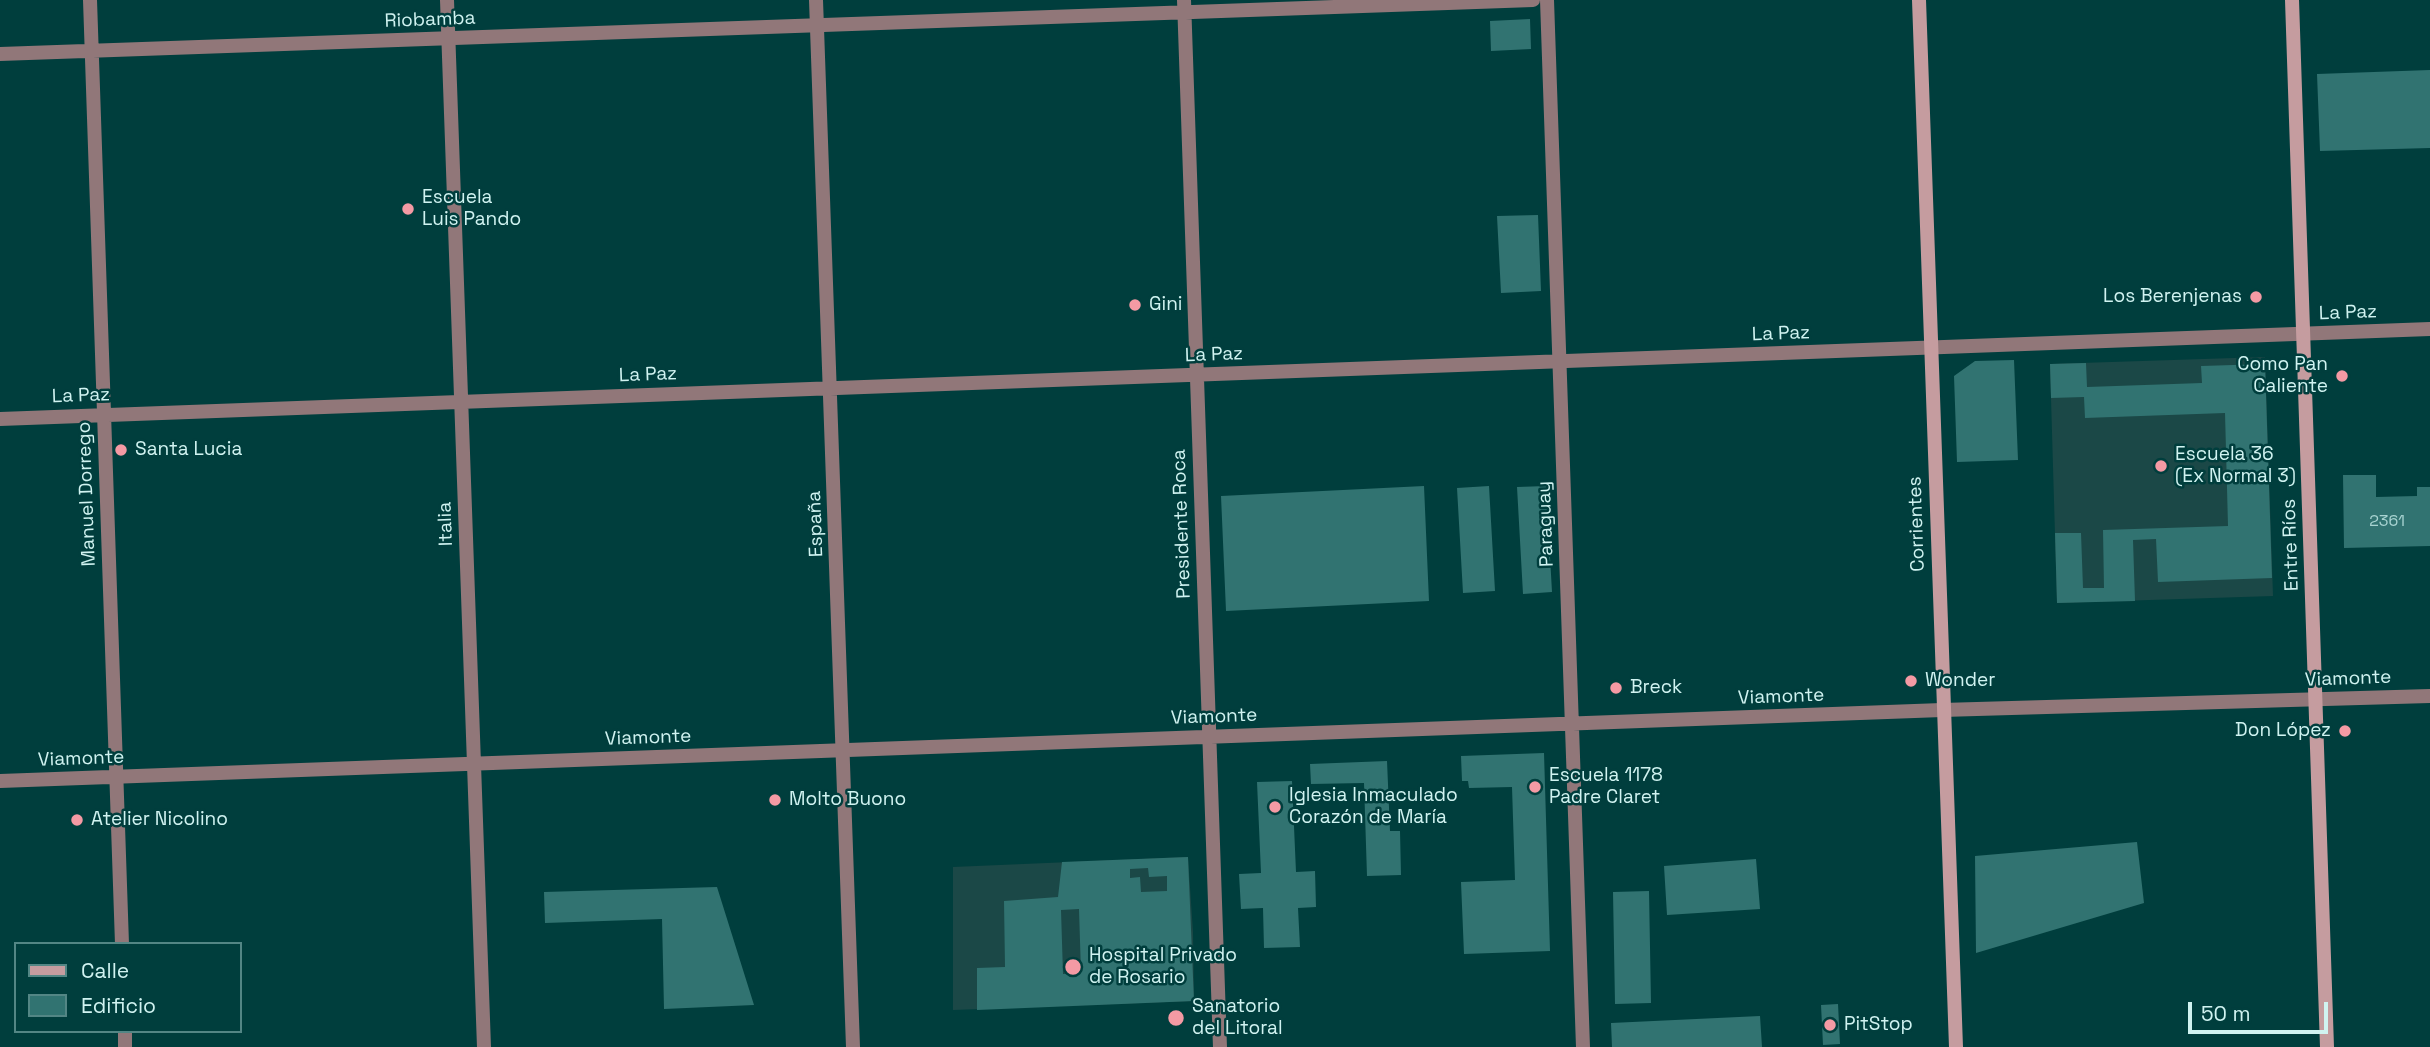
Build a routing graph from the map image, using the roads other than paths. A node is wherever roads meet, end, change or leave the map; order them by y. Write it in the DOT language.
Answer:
graph roads {
  1 [pos="90,0"];
  2 [pos="447,0"];
  3 [pos="816,0"];
  4 [pos="1533,0"];
  5 [pos="1547,0"];
  6 [pos="1919,0"];
  7 [pos="2292,0"];
  8 [pos="1184,6"];
  9 [pos="817,25"];
  10 [pos="449,38"];
  11 [pos="92,51"];
  12 [pos="0,54"];
  13 [pos="2430,329"];
  14 [pos="2303,334"];
  15 [pos="1930,348"];
  16 [pos="1559,361"];
  17 [pos="1196,374"];
  18 [pos="830,388"];
  19 [pos="461,402"];
  20 [pos="104,415"];
  21 [pos="0,419"];
  22 [pos="2430,696"];
  23 [pos="2315,700"];
  24 [pos="1942,710"];
  25 [pos="1572,724"];
  26 [pos="1209,737"];
  27 [pos="843,750"];
  28 [pos="474,764"];
  29 [pos="116,777"];
  30 [pos="0,781"];
  31 [pos="122,942"];
  32 [pos="484,1047"];
  33 [pos="853,1047"];
  34 [pos="1220,1047"];
  35 [pos="1583,1047"];
  36 [pos="1956,1047"];
  37 [pos="2327,1047"];
  1 -- 11 [label="street, Manuel Dorrego"];
  2 -- 10 [label="street, Italia"];
  3 -- 9 [label="street, España"];
  4 -- 8 [label="street, Riobamba"];
  5 -- 16 [label="street, Paraguay"];
  6 -- 15 [label="main road, Corrientes"];
  7 -- 14 [label="main road, Entre Ríos"];
  8 -- 9 [label="street, Riobamba"];
  8 -- 17 [label="street, Presidente Roca"];
  9 -- 10 [label="street, Riobamba"];
  9 -- 18 [label="street, España"];
  10 -- 11 [label="street, Riobamba"];
  10 -- 19 [label="street, Italia"];
  11 -- 12 [label="street, Riobamba"];
  11 -- 20 [label="street, Manuel Dorrego"];
  13 -- 14 [label="street, La Paz"];
  14 -- 15 [label="street, La Paz"];
  14 -- 23 [label="main road, Entre Ríos"];
  15 -- 16 [label="street, La Paz"];
  15 -- 24 [label="main road, Corrientes"];
  16 -- 17 [label="street, La Paz"];
  16 -- 25 [label="street, Paraguay"];
  17 -- 18 [label="street, La Paz"];
  17 -- 26 [label="street, Presidente Roca"];
  18 -- 19 [label="street, La Paz"];
  18 -- 27 [label="street, España"];
  19 -- 20 [label="street, La Paz"];
  19 -- 28 [label="street, Italia"];
  20 -- 21 [label="street, La Paz"];
  20 -- 29 [label="street, Manuel Dorrego"];
  22 -- 23 [label="street, Viamonte"];
  23 -- 24 [label="street, Viamonte"];
  23 -- 37 [label="main road, Entre Ríos"];
  24 -- 25 [label="street, Viamonte"];
  24 -- 36 [label="main road, Corrientes"];
  25 -- 26 [label="street, Viamonte"];
  25 -- 35 [label="street, Paraguay"];
  26 -- 27 [label="street, Viamonte"];
  26 -- 34 [label="street, Presidente Roca"];
  27 -- 28 [label="street, Viamonte"];
  27 -- 33 [label="street, España"];
  28 -- 29 [label="street, Viamonte"];
  28 -- 32 [label="street, Italia"];
  29 -- 30 [label="street, Viamonte"];
  29 -- 31 [label="street, Manuel Dorrego"];
}
